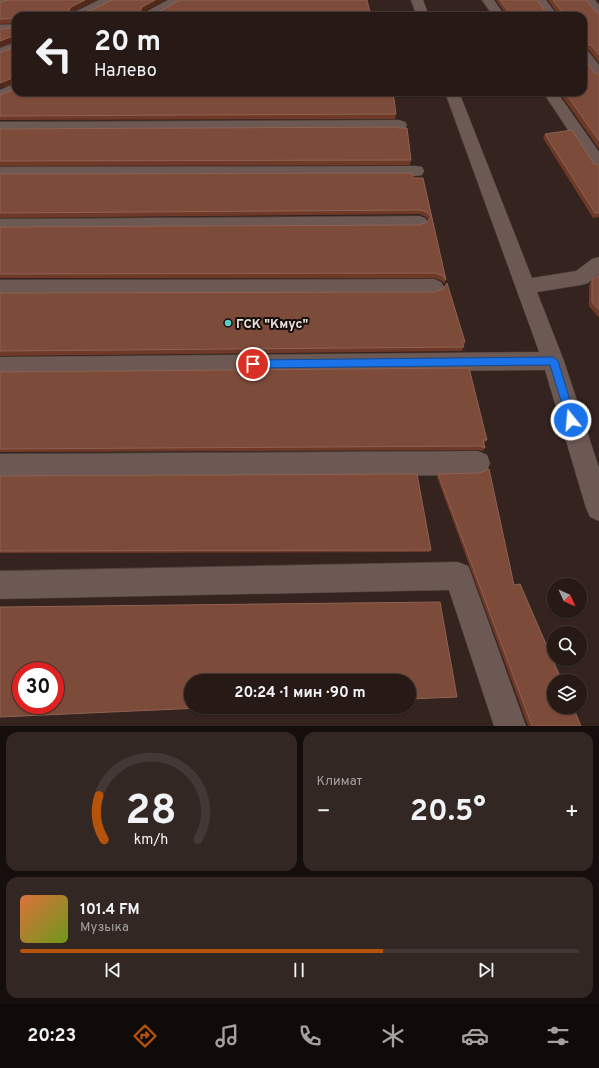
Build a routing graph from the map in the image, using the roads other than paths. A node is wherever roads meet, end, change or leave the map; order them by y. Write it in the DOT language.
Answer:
graph roads {
  1 [pos="8,0"];
  2 [pos="109,0"];
  3 [pos="177,0"];
  4 [pos="417,0"];
  5 [pos="488,0"];
  6 [pos="540,0"];
  7 [pos="588,0"];
  8 [pos="0,1"];
  9 [pos="85,12"];
  10 [pos="155,12"];
  11 [pos="422,12"];
  12 [pos="496,12"];
  13 [pos="549,12"];
  14 [pos="599,13"];
  15 [pos="12,28"];
  16 [pos="0,29"];
  17 [pos="12,48"];
  18 [pos="0,53"];
  19 [pos="587,59"];
  20 [pos="599,74"];
  21 [pos="12,89"];
  22 [pos="0,96"];
  23 [pos="454,96"];
  24 [pos="553,96"];
  25 [pos="399,126"];
  26 [pos="0,127"];
  27 [pos="599,164"];
  28 [pos="416,171"];
  29 [pos="0,172"];
  30 [pos="419,222"];
  31 [pos="0,225"];
  32 [pos="599,264"];
  33 [pos="525,286"];
  34 [pos="434,287"];
  35 [pos="0,288"];
  36 [pos="553,361"];
  37 [pos="0,366"];
  38 [pos="478,463"];
  39 [pos="0,466"];
  40 [pos="599,508"];
  41 [pos="0,585"];
  42 [pos="510,726"];
  1 -- 8 [label="street"];
  2 -- 9 [label="street"];
  3 -- 10 [label="street"];
  4 -- 11 [label="street"];
  5 -- 12 [label="street"];
  6 -- 13 [label="street"];
  7 -- 14 [label="street"];
  15 -- 16 [label="street"];
  17 -- 18 [label="street"];
  19 -- 20 [label="street"];
  21 -- 22 [label="street"];
  23 -- 33 [label="street"];
  24 -- 27 [label="street"];
  25 -- 26 [label="street"];
  28 -- 29 [label="street"];
  30 -- 31 [label="street"];
  32 -- 33 [label="street"];
  33 -- 36 [label="street"];
  34 -- 35 [label="street"];
  36 -- 37 [label="street"];
  36 -- 40 [label="street"];
  38 -- 39 [label="street"];
  41 -- 42 [label="street"];
}
